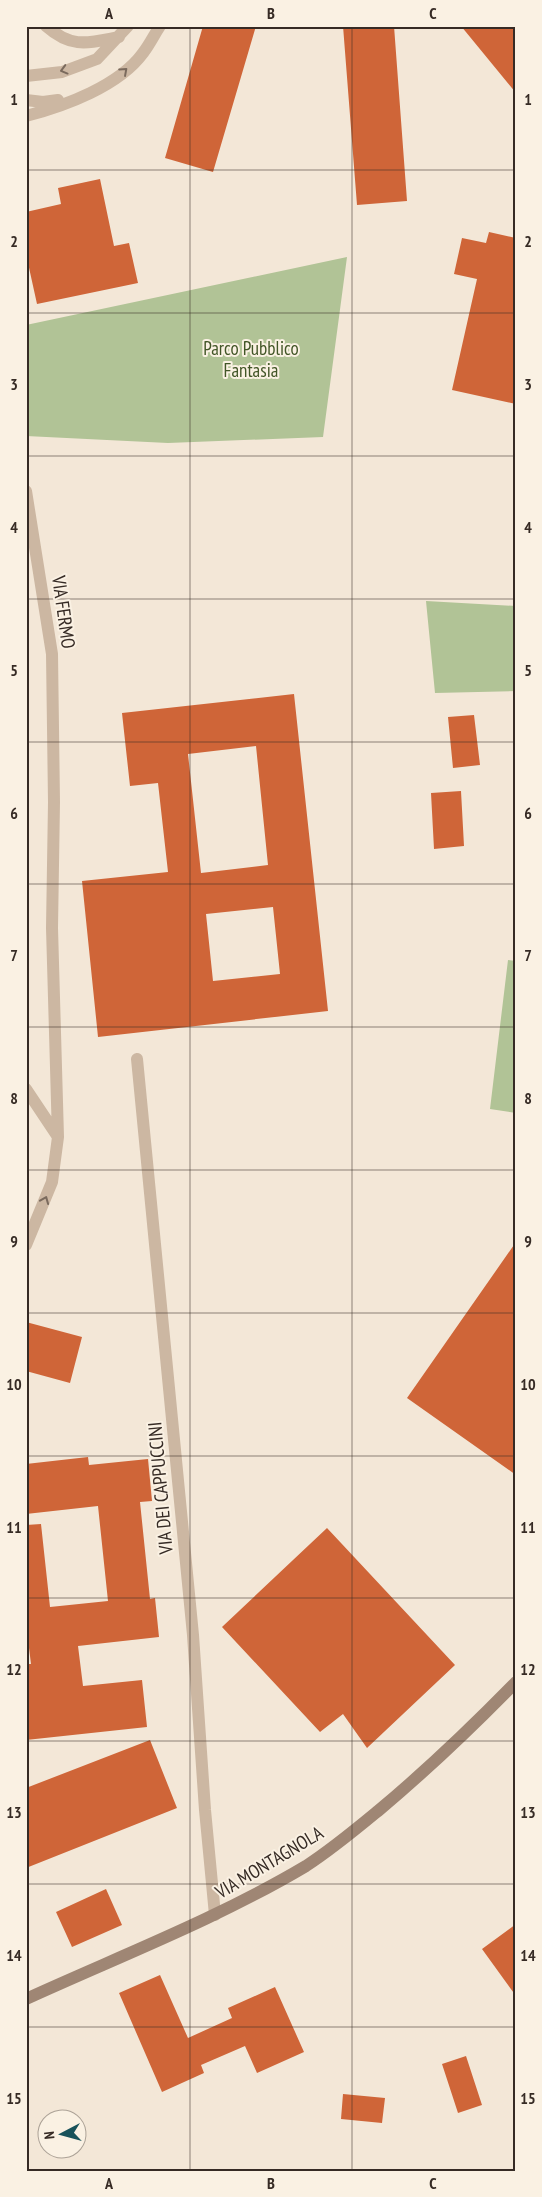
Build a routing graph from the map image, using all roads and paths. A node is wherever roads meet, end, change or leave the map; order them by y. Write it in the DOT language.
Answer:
graph roads {
  1 [pos="46,26"];
  2 [pos="128,26"];
  3 [pos="160,26"];
  4 [pos="119,38"];
  5 [pos="26,76"];
  6 [pos="83,96"];
  7 [pos="26,100"];
  8 [pos="26,116"];
  9 [pos="26,491"];
  10 [pos="137,1059"];
  11 [pos="26,1088"];
  12 [pos="58,1138"];
  13 [pos="26,1245"];
  14 [pos="516,1682"];
  15 [pos="216,1915"];
  16 [pos="26,1999"];
  1 -- 4 [label="street"];
  2 -- 4 [label="street"];
  6 -- 3 [label="street, one-way"];
  4 -- 5 [label="street, one-way"];
  6 -- 7 [label="street"];
  6 -- 8 [label="street"];
  9 -- 12 [label="street, VIA FERMO"];
  10 -- 15 [label="street, VIA DEI CAPPUCCINI"];
  11 -- 12 [label="street"];
  13 -- 12 [label="street, VIA FERMO, one-way"];
  14 -- 15 [label="main road, VIA MONTAGNOLA"];
  15 -- 16 [label="main road, VIA MONTAGNOLA"];
}
